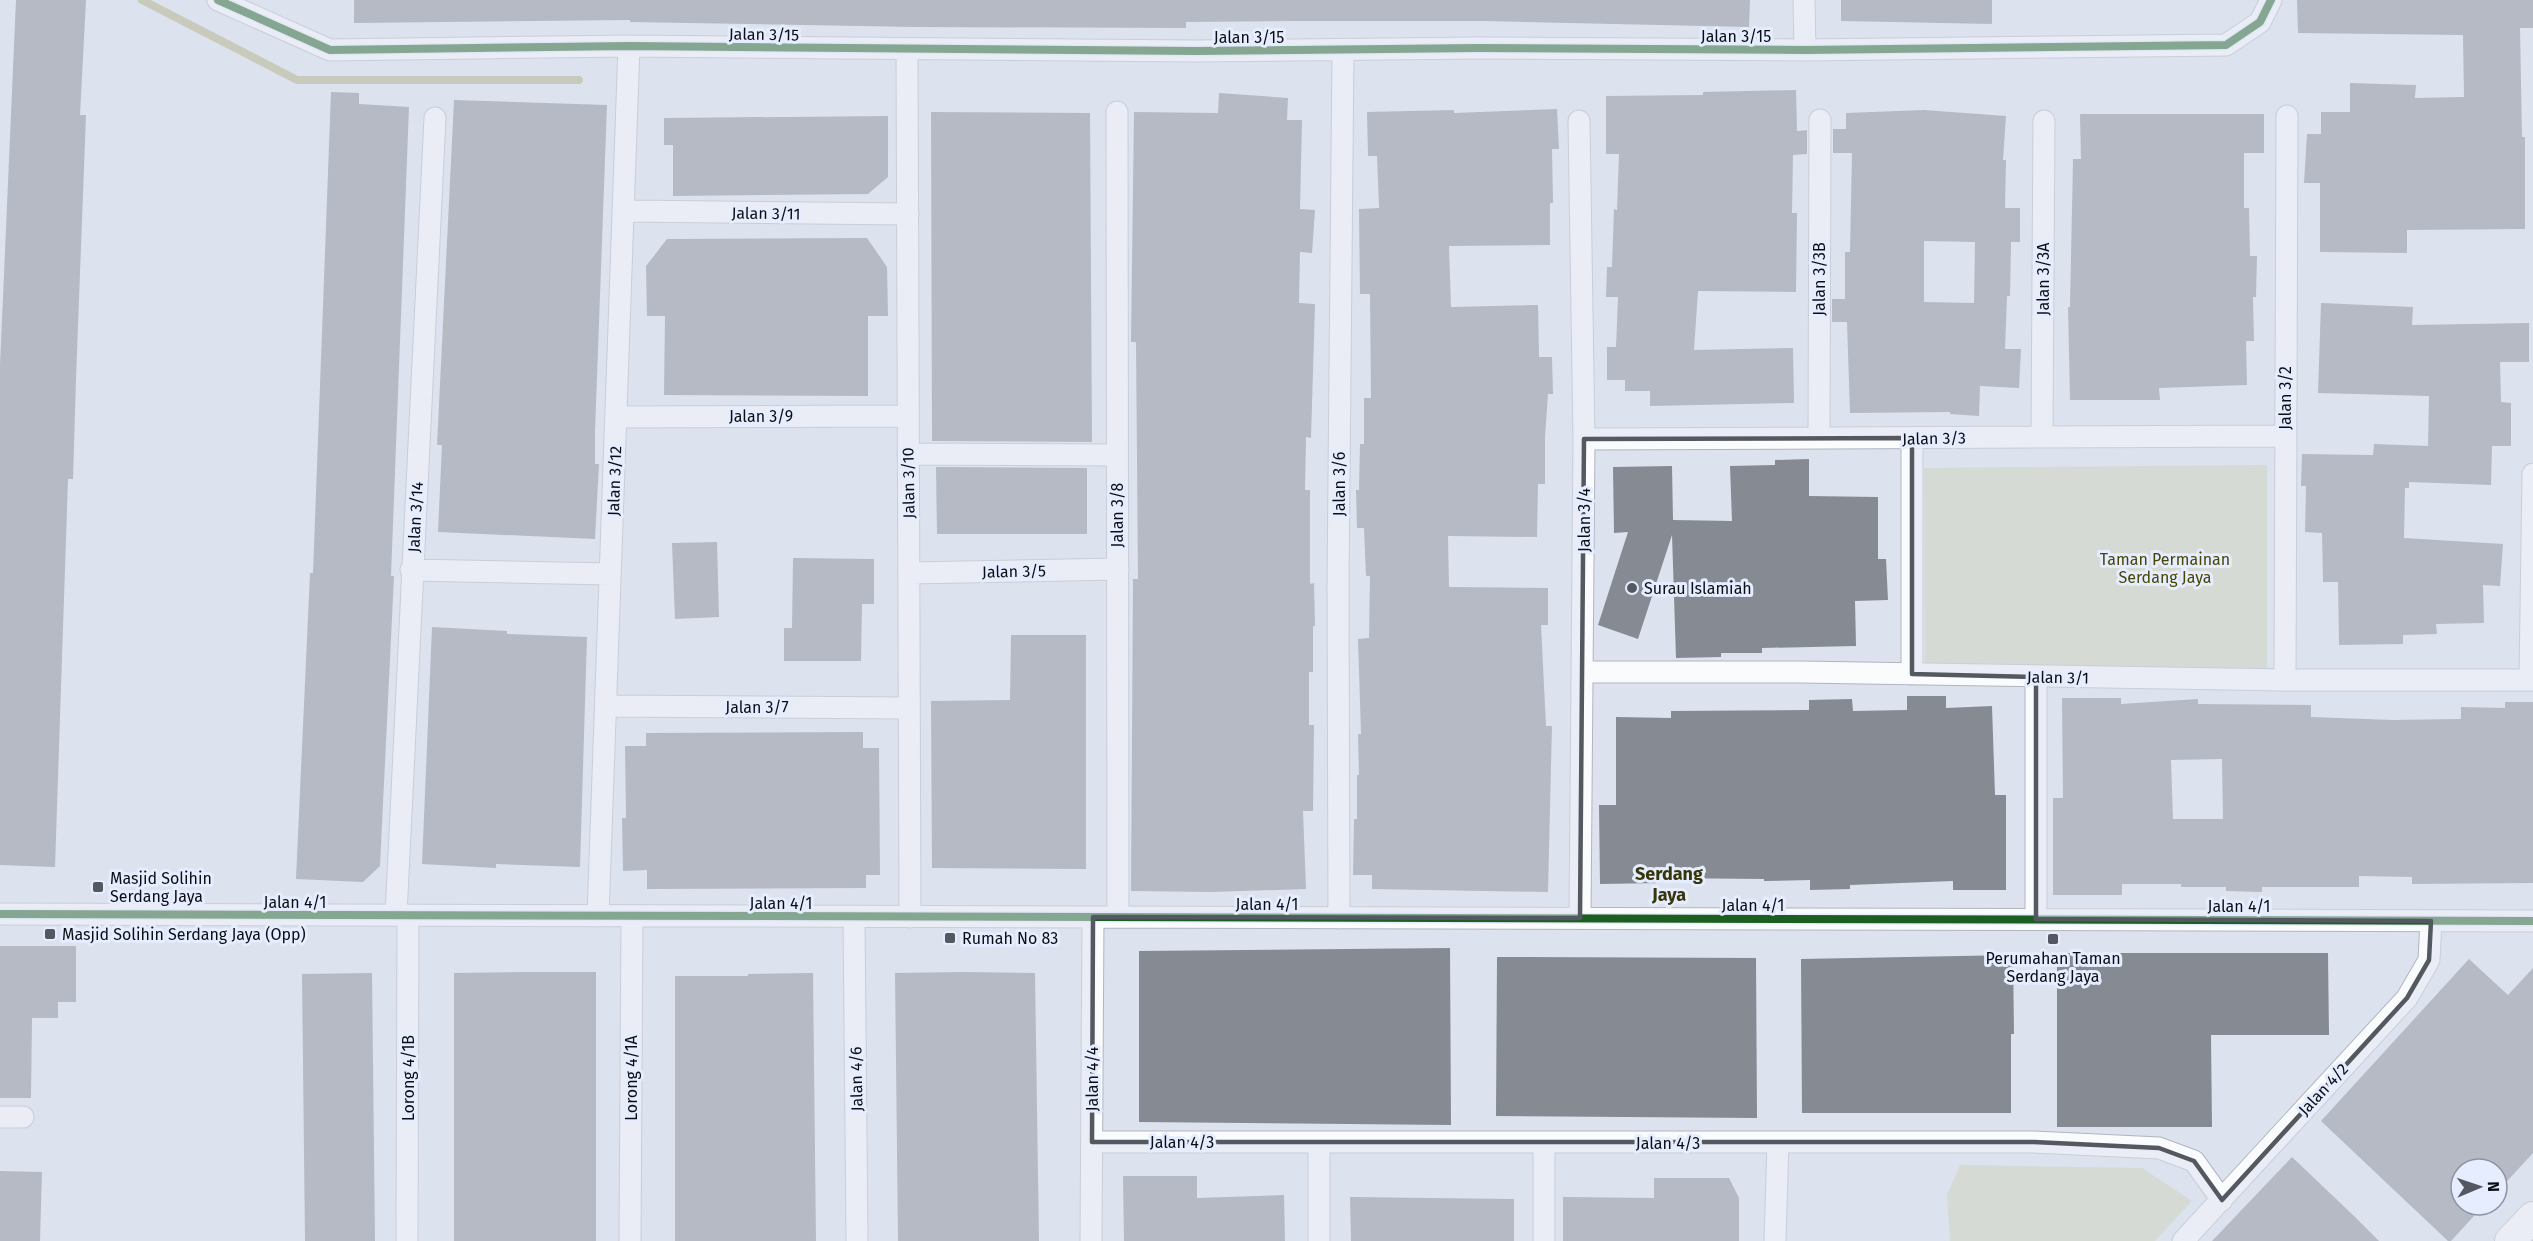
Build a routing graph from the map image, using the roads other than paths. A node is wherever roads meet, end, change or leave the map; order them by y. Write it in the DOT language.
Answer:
graph roads {
  1 [pos="218,0"];
  2 [pos="1804,0"];
  3 [pos="2271,0"];
  4 [pos="629,46"];
  5 [pos="907,50"];
  6 [pos="1343,50"];
  7 [pos="1804,50"];
  8 [pos="1117,112"];
  9 [pos="2287,116"];
  10 [pos="435,118"];
  11 [pos="1820,120"];
  12 [pos="2043,121"];
  13 [pos="1579,122"];
  14 [pos="624,212"];
  15 [pos="908,214"];
  16 [pos="907,416"];
  17 [pos="616,417"];
  18 [pos="2042,436"];
  19 [pos="2285,436"];
  20 [pos="1819,438"];
  21 [pos="1912,438"];
  22 [pos="1584,439"];
  23 [pos="908,454"];
  24 [pos="1117,455"];
  25 [pos="2533,474"];
  26 [pos="1118,569"];
  27 [pos="411,570"];
  28 [pos="909,573"];
  29 [pos="610,574"];
  30 [pos="1583,672"];
  31 [pos="1912,674"];
  32 [pos="2036,677"];
  33 [pos="2285,680"];
  34 [pos="2532,680"];
  35 [pos="606,706"];
  36 [pos="909,708"];
  37 [pos="0,914"];
  38 [pos="402,915"];
  39 [pos="598,916"];
  40 [pos="633,916"];
  41 [pos="854,916"];
  42 [pos="910,917"];
  43 [pos="1094,917"];
  44 [pos="1118,917"];
  45 [pos="1338,918"];
  46 [pos="1580,918"];
  47 [pos="2036,920"];
  48 [pos="2431,921"];
  49 [pos="2533,921"];
  50 [pos="0,1117"];
  51 [pos="23,1117"];
  52 [pos="1092,1142"];
  53 [pos="1319,1142"];
  54 [pos="1544,1142"];
  55 [pos="1778,1142"];
  56 [pos="2222,1200"];
  57 [pos="408,1241"];
  58 [pos="630,1241"];
  59 [pos="857,1241"];
  60 [pos="1091,1241"];
  61 [pos="1319,1241"];
  62 [pos="1544,1241"];
  63 [pos="1775,1241"];
  64 [pos="2183,1241"];
  1 -- 4 [label="street, Jalan 3/15"];
  2 -- 7 [label="street"];
  3 -- 7 [label="street, Jalan 3/15"];
  4 -- 5 [label="street, Jalan 3/15"];
  4 -- 14 [label="street, Jalan 3/12"];
  5 -- 6 [label="street, Jalan 3/15"];
  5 -- 15 [label="street, Jalan 3/10"];
  6 -- 7 [label="street, Jalan 3/15"];
  6 -- 45 [label="street, Jalan 3/6"];
  8 -- 24 [label="street, Jalan 3/8"];
  9 -- 19 [label="street, Jalan 3/2"];
  10 -- 27 [label="street, Jalan 3/14"];
  11 -- 20 [label="street, Jalan 3/3B"];
  12 -- 18 [label="street, Jalan 3/3A"];
  13 -- 22 [label="street, Jalan 3/4"];
  14 -- 15 [label="street, Jalan 3/11"];
  14 -- 17 [label="street, Jalan 3/12"];
  15 -- 16 [label="street, Jalan 3/10"];
  16 -- 17 [label="street, Jalan 3/9"];
  16 -- 23 [label="street, Jalan 3/10"];
  17 -- 29 [label="street, Jalan 3/12"];
  18 -- 19 [label="street, Jalan 3/3"];
  18 -- 21 [label="street, Jalan 3/3"];
  19 -- 33 [label="street, Jalan 3/2"];
  20 -- 21 [label="street, Jalan 3/3"];
  20 -- 22 [label="street, Jalan 3/3"];
  21 -- 31 [label="street"];
  22 -- 30 [label="street, Jalan 3/4"];
  23 -- 24 [label="street"];
  23 -- 28 [label="street, Jalan 3/10"];
  24 -- 26 [label="street, Jalan 3/8"];
  25 -- 34 [label="street"];
  26 -- 28 [label="street, Jalan 3/5"];
  26 -- 44 [label="street, Jalan 3/8"];
  27 -- 29 [label="street"];
  27 -- 38 [label="street, Jalan 3/14"];
  28 -- 36 [label="street, Jalan 3/10"];
  29 -- 35 [label="street, Jalan 3/12"];
  30 -- 31 [label="street, Jalan 3/1"];
  30 -- 46 [label="street, Jalan 3/4"];
  31 -- 32 [label="street, Jalan 3/1"];
  32 -- 33 [label="street, Jalan 3/1"];
  32 -- 47 [label="street"];
  33 -- 34 [label="street, Jalan 3/1"];
  35 -- 36 [label="street, Jalan 3/7"];
  35 -- 39 [label="street, Jalan 3/12"];
  36 -- 42 [label="street, Jalan 3/10"];
  37 -- 38 [label="street, Jalan 4/1"];
  38 -- 39 [label="street, Jalan 4/1"];
  38 -- 57 [label="street, Lorong 4/1B"];
  39 -- 40 [label="street, Jalan 4/1"];
  40 -- 41 [label="street, Jalan 4/1"];
  40 -- 58 [label="street, Lorong 4/1A"];
  41 -- 42 [label="street, Jalan 4/1"];
  41 -- 59 [label="street, Jalan 4/6"];
  42 -- 43 [label="street, Jalan 4/1"];
  43 -- 44 [label="street, Jalan 4/1"];
  43 -- 52 [label="street, Jalan 4/4"];
  44 -- 45 [label="street, Jalan 4/1"];
  45 -- 46 [label="street, Jalan 4/1"];
  46 -- 47 [label="street, Jalan 4/1"];
  47 -- 48 [label="street, Jalan 4/1"];
  48 -- 49 [label="street, Jalan 4/1"];
  48 -- 56 [label="street, Jalan 4/2"];
  50 -- 51 [label="street"];
  52 -- 53 [label="street, Jalan 4/3"];
  52 -- 60 [label="street, Jalan 4/4"];
  53 -- 54 [label="street, Jalan 4/3"];
  53 -- 61 [label="street"];
  54 -- 55 [label="street, Jalan 4/3"];
  54 -- 62 [label="street"];
  55 -- 56 [label="street, Jalan 4/3"];
  55 -- 63 [label="street"];
  56 -- 64 [label="street, Jalan 4/2"];
}
